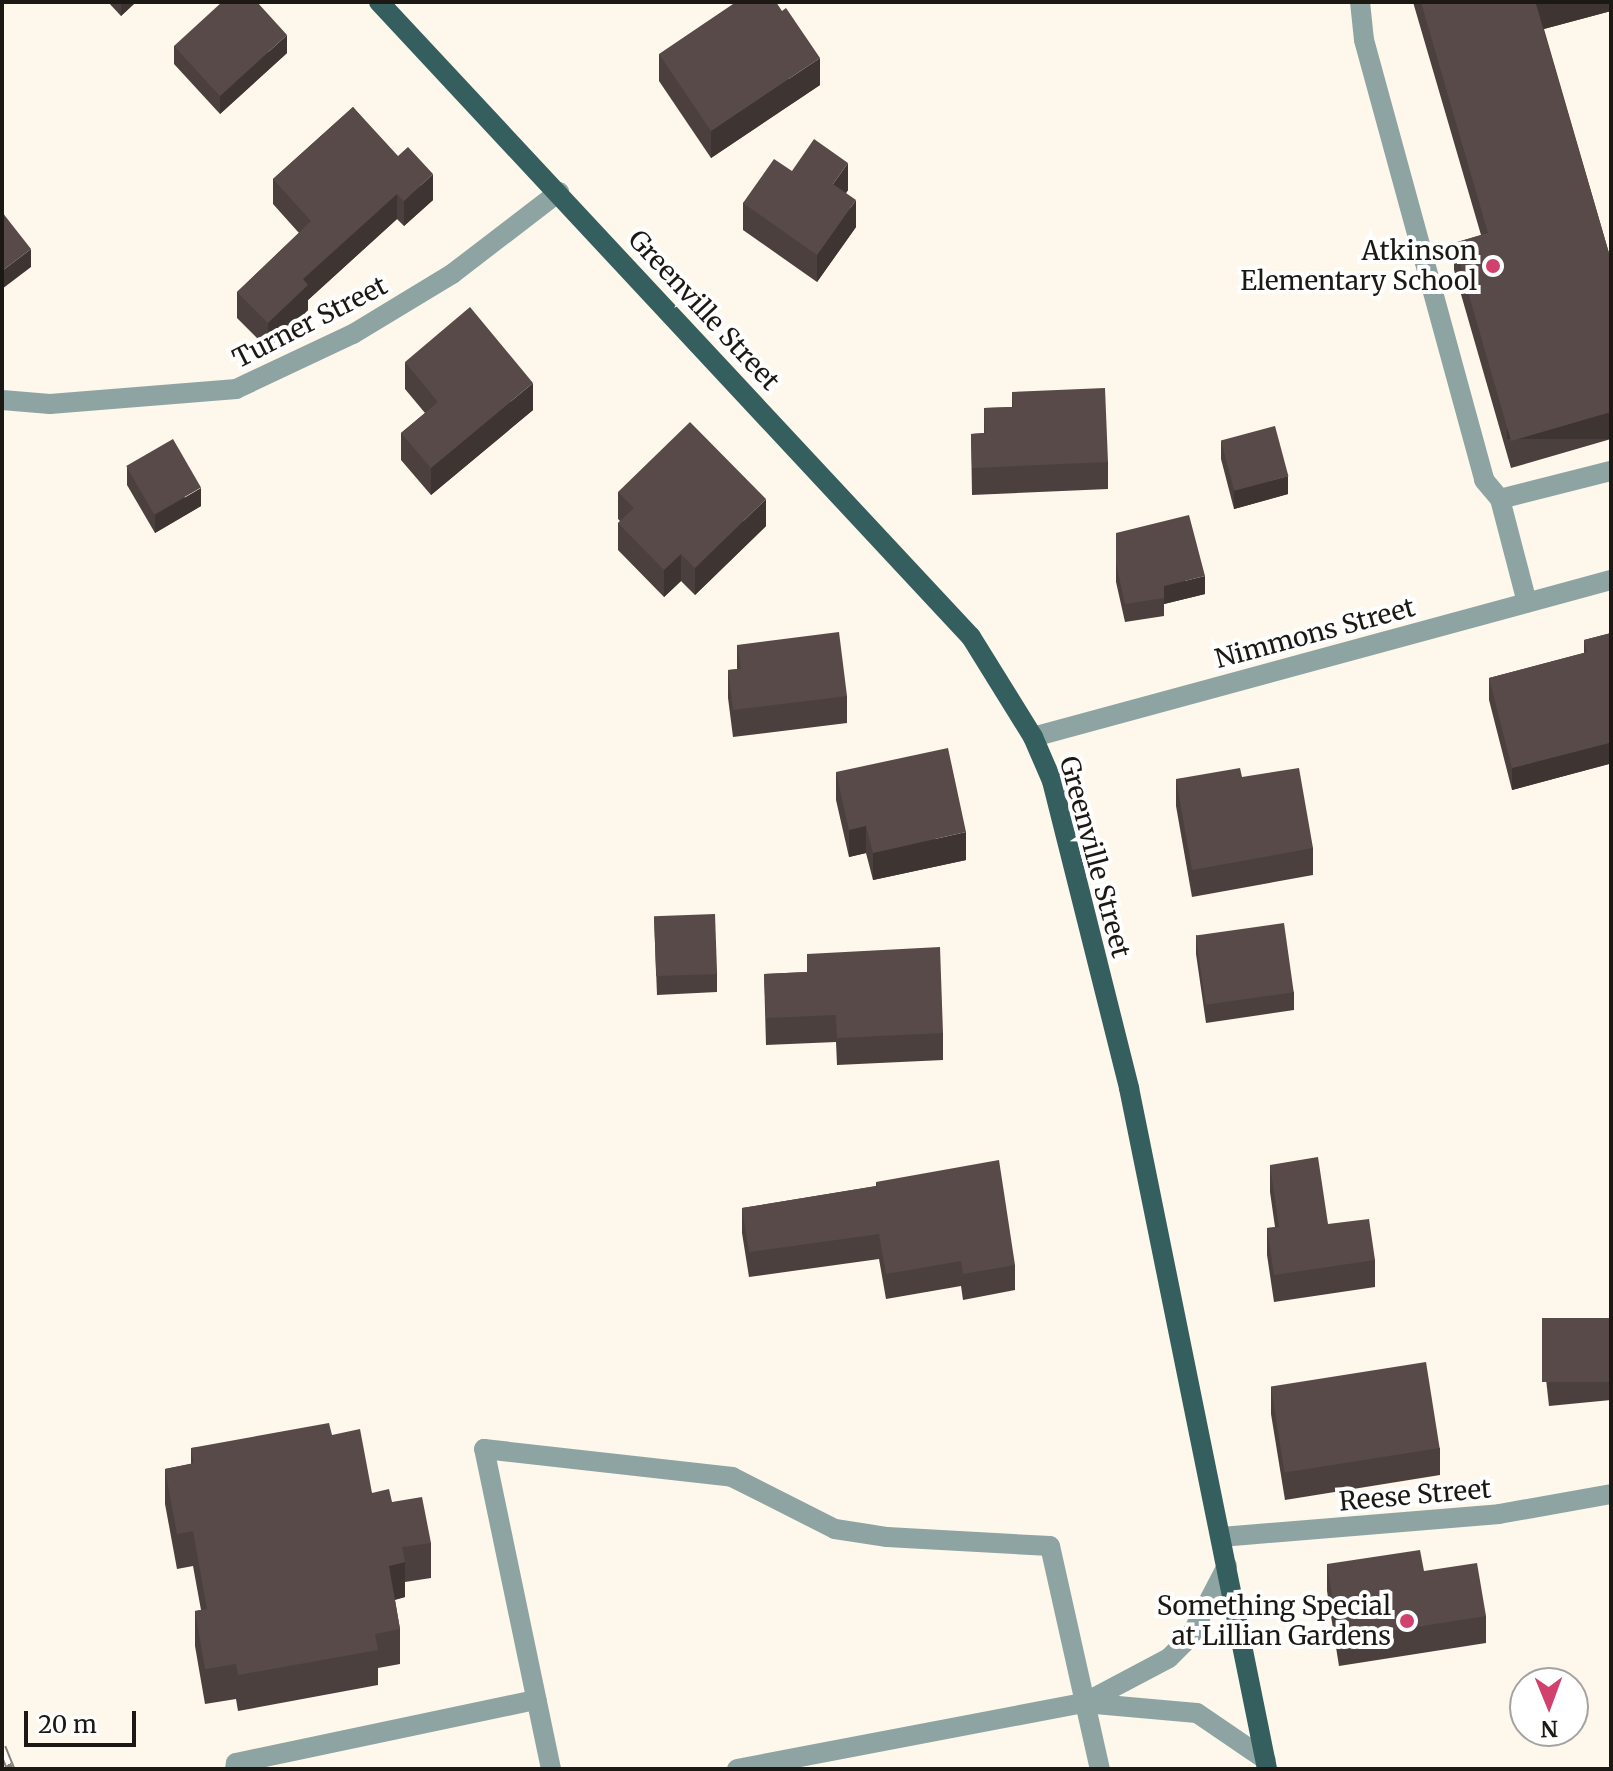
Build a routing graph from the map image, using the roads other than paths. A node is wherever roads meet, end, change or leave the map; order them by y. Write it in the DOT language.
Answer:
graph roads {
  1 [pos="379,2"];
  2 [pos="1360,2"];
  3 [pos="559,192"];
  4 [pos="2,400"];
  5 [pos="1611,471"];
  6 [pos="1500,499"];
  7 [pos="1611,580"];
  8 [pos="1527,603"];
  9 [pos="1033,737"];
  10 [pos="1611,1494"];
  11 [pos="1221,1537"];
  12 [pos="1227,1566"];
  13 [pos="536,1700"];
  14 [pos="1084,1703"];
  15 [pos="1266,1764"];
  16 [pos="235,1769"];
  17 [pos="551,1769"];
  18 [pos="737,1769"];
  19 [pos="1100,1769"];
  1 -- 3 [label="main road, Greenville Street"];
  2 -- 6 [label="street"];
  3 -- 4 [label="street, Turner Street"];
  3 -- 9 [label="main road, Greenville Street"];
  5 -- 6 [label="street"];
  6 -- 8 [label="street"];
  7 -- 8 [label="street, Nimmons Street"];
  8 -- 9 [label="street, Nimmons Street"];
  9 -- 11 [label="main road, Greenville Street"];
  10 -- 11 [label="street, Reese Street"];
  11 -- 12 [label="main road, Greenville Street"];
  12 -- 14 [label="street"];
  12 -- 15 [label="main road, Greenville Street"];
  13 -- 14 [label="street"];
  13 -- 16 [label="street"];
  13 -- 17 [label="street"];
  14 -- 15 [label="street"];
  14 -- 18 [label="street"];
  14 -- 19 [label="street"];
}
